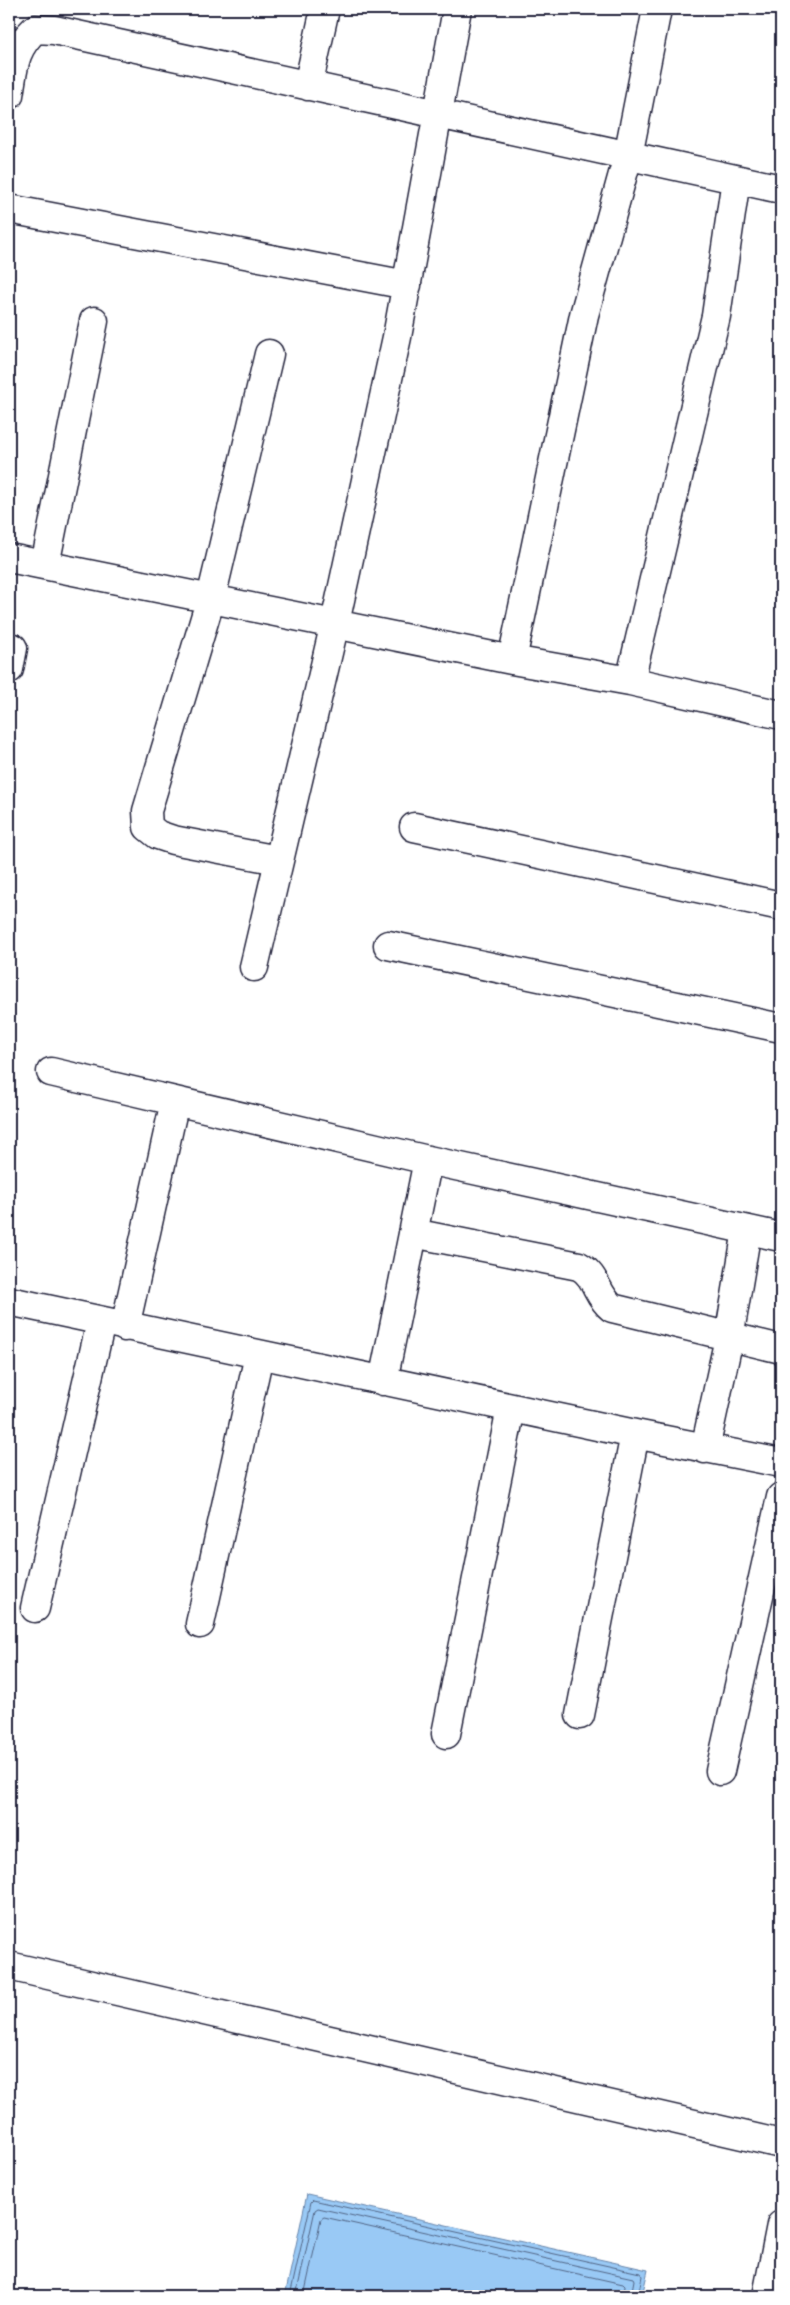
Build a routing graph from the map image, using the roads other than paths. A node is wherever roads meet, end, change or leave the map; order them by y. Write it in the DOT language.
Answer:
graph roads {
  1 [pos="325,9"];
  2 [pos="457,9"];
  3 [pos="657,9"];
  4 [pos="308,86"];
  5 [pos="9,95"];
  6 [pos="439,115"];
  7 [pos="628,156"];
  8 [pos="736,179"];
  9 [pos="781,189"];
  10 [pos="9,209"];
  11 [pos="407,285"];
  12 [pos="94,321"];
  13 [pos="269,354"];
  14 [pos="9,558"];
  15 [pos="45,565"];
  16 [pos="211,598"];
  17 [pos="335,623"];
  18 [pos="512,660"];
  19 [pos="630,681"];
  20 [pos="781,715"];
  21 [pos="414,826"];
  22 [pos="278,860"];
  23 [pos="781,906"];
  24 [pos="388,945"];
  25 [pos="254,967"];
  26 [pos="781,1028"];
  27 [pos="51,1072"];
  28 [pos="175,1101"];
  29 [pos="428,1160"];
  30 [pos="747,1230"];
  31 [pos="414,1233"];
  32 [pos="781,1237"];
  33 [pos="9,1302"];
  34 [pos="113,1325"];
  35 [pos="729,1338"];
  36 [pos="781,1350"];
  37 [pos="259,1355"];
  38 [pos="383,1382"];
  39 [pos="511,1408"];
  40 [pos="635,1434"];
  41 [pos="705,1449"];
  42 [pos="781,1463"];
  43 [pos="781,1497"];
  44 [pos="34,1608"];
  45 [pos="200,1624"];
  46 [pos="580,1715"];
  47 [pos="446,1734"];
  48 [pos="720,1771"];
  49 [pos="9,1966"];
  50 [pos="781,2144"];
  51 [pos="781,2224"];
  52 [pos="768,2296"];
  1 -- 4 [label="street"];
  2 -- 6 [label="street"];
  3 -- 7 [label="street"];
  4 -- 5 [label="street"];
  4 -- 6 [label="street"];
  6 -- 7 [label="street"];
  6 -- 11 [label="street"];
  7 -- 8 [label="street"];
  7 -- 18 [label="street"];
  8 -- 9 [label="street"];
  8 -- 19 [label="street"];
  10 -- 11 [label="street"];
  11 -- 17 [label="street"];
  12 -- 15 [label="street"];
  13 -- 16 [label="street"];
  14 -- 15 [label="street"];
  15 -- 16 [label="street"];
  16 -- 17 [label="street"];
  16 -- 22 [label="street"];
  17 -- 18 [label="street"];
  17 -- 22 [label="street"];
  18 -- 19 [label="street"];
  19 -- 20 [label="street"];
  21 -- 23 [label="street"];
  22 -- 25 [label="street"];
  24 -- 26 [label="street"];
  27 -- 28 [label="street"];
  28 -- 29 [label="street"];
  28 -- 34 [label="street"];
  29 -- 30 [label="street"];
  29 -- 31 [label="street"];
  30 -- 32 [label="street"];
  30 -- 35 [label="street"];
  31 -- 35 [label="street"];
  31 -- 38 [label="street"];
  33 -- 34 [label="street"];
  34 -- 37 [label="street"];
  34 -- 44 [label="street"];
  35 -- 36 [label="street"];
  35 -- 41 [label="street"];
  37 -- 38 [label="street"];
  37 -- 45 [label="street"];
  38 -- 39 [label="street"];
  39 -- 40 [label="street"];
  39 -- 47 [label="street"];
  40 -- 41 [label="street"];
  40 -- 46 [label="street"];
  41 -- 42 [label="street"];
  43 -- 48 [label="street"];
  49 -- 50 [label="street"];
  51 -- 52 [label="street"];
}
